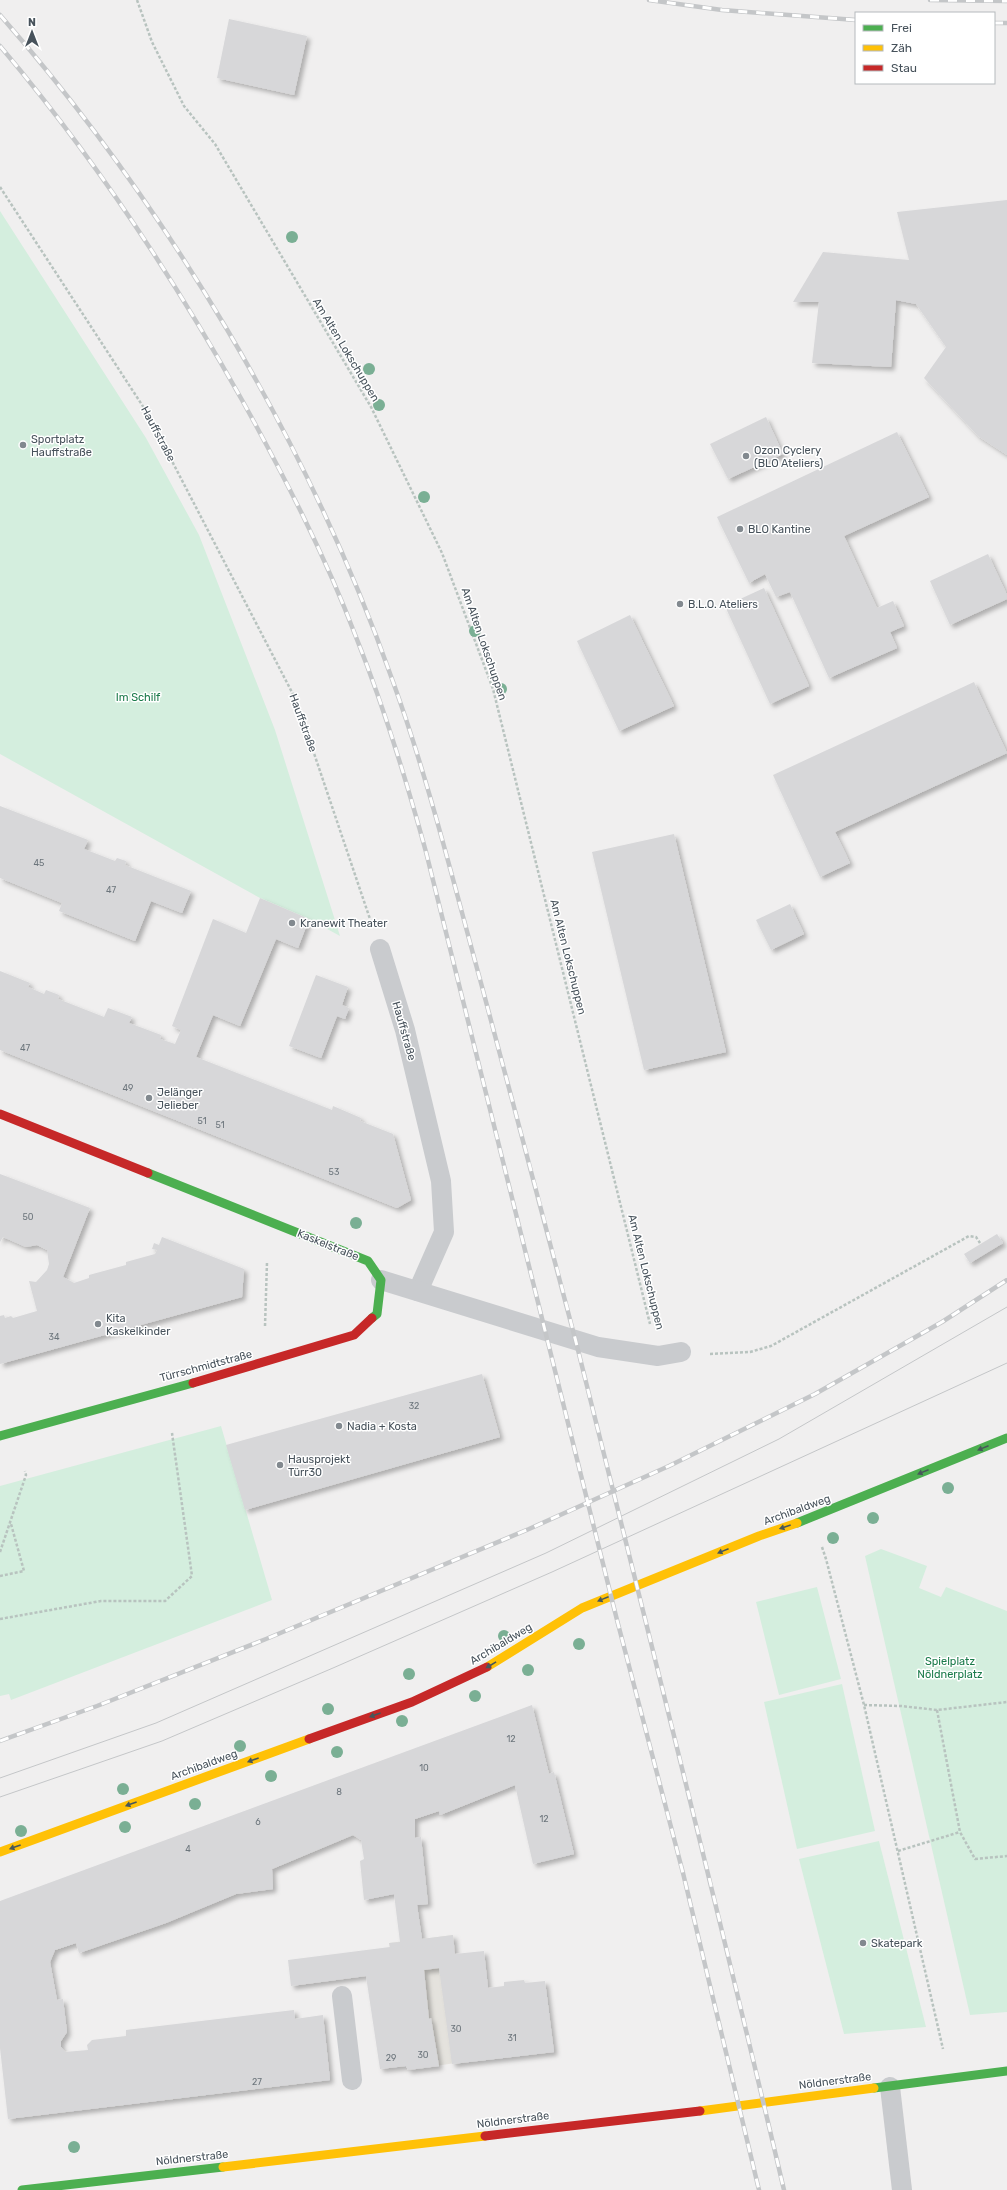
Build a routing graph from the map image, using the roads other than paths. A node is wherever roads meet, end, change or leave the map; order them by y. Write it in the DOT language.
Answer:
graph roads {
  1 [pos="380,949"];
  2 [pos="0,1114"];
  3 [pos="381,1280"];
  4 [pos="418,1291"];
  5 [pos="682,1352"];
  6 [pos="0,1436"];
  7 [pos="1007,1438"];
  8 [pos="0,1852"];
  9 [pos="342,1996"];
  10 [pos="1007,2071"];
  11 [pos="352,2080"];
  12 [pos="890,2086"];
  13 [pos="22,2190"];
  14 [pos="902,2190"];
  1 -- 4 [label="lane, Hauffstraße"];
  2 -- 3 [label="street, Kaskelstraße"];
  3 -- 4 [label="lane"];
  3 -- 6 [label="street, Türrschmidtstraße"];
  4 -- 5 [label="lane"];
  7 -- 8 [label="street, Archibaldweg, one-way"];
  9 -- 11 [label="lane"];
  10 -- 12 [label="street, Nöldnerstraße"];
  12 -- 13 [label="street, Nöldnerstraße"];
  12 -- 14 [label="lane"];
}
